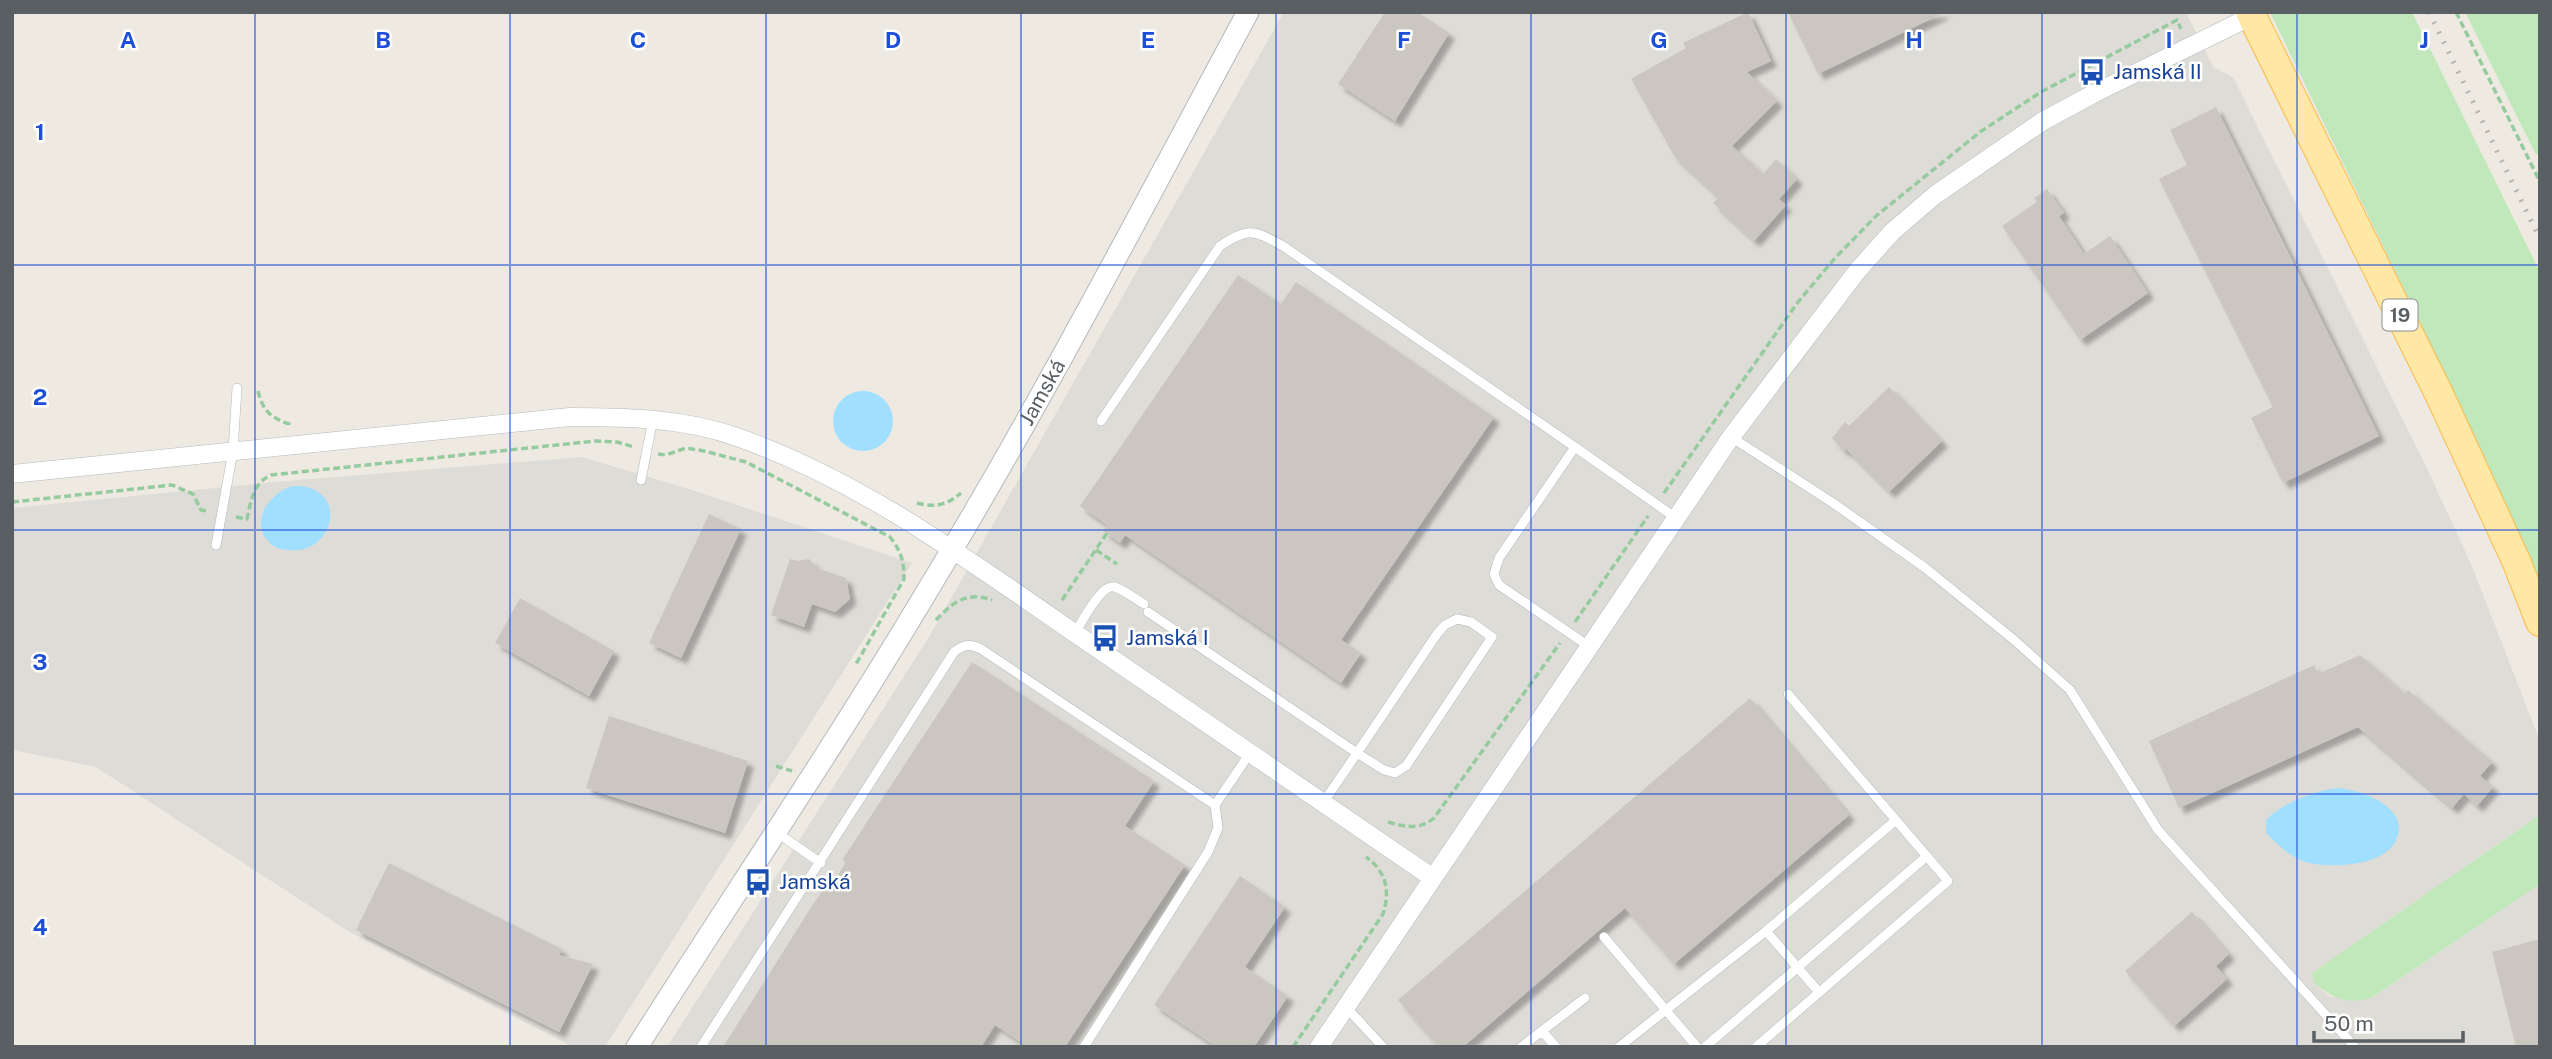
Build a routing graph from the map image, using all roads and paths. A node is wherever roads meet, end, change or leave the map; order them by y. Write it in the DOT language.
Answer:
graph roads {
  1 [pos="1248,12"];
  2 [pos="2456,12"];
  3 [pos="2251,14"];
  4 [pos="2540,181"];
  5 [pos="237,388"];
  6 [pos="653,419"];
  7 [pos="1101,421"];
  8 [pos="1731,437"];
  9 [pos="636,447"];
  10 [pos="1575,447"];
  11 [pos="233,451"];
  12 [pos="666,455"];
  13 [pos="12,474"];
  14 [pos="641,480"];
  15 [pos="967,486"];
  16 [pos="12,502"];
  17 [pos="911,502"];
  18 [pos="223,514"];
  19 [pos="1676,518"];
  20 [pos="1107,533"];
  21 [pos="216,545"];
  22 [pos="953,549"];
  23 [pos="1096,550"];
  24 [pos="1117,564"];
  25 [pos="1062,600"];
  26 [pos="996,602"];
  27 [pos="2540,622"];
  28 [pos="929,629"];
  29 [pos="1075,633"];
  30 [pos="1590,647"];
  31 [pos="849,677"];
  32 [pos="1788,694"];
  33 [pos="1250,753"];
  34 [pos="1357,753"];
  35 [pos="776,766"];
  36 [pos="792,771"];
  37 [pos="1324,803"];
  38 [pos="1215,805"];
  39 [pos="1896,820"];
  40 [pos="775,832"];
  41 [pos="1363,855"];
  42 [pos="1927,856"];
  43 [pos="821,863"];
  44 [pos="1433,878"];
  45 [pos="1766,930"];
  46 [pos="1604,937"];
  47 [pos="1798,967"];
  48 [pos="1818,991"];
  49 [pos="1585,998"];
  50 [pos="1346,1007"];
  51 [pos="1665,1009"];
  52 [pos="1543,1032"];
  53 [pos="637,1047"];
  54 [pos="701,1047"];
  55 [pos="1084,1047"];
  56 [pos="1293,1047"];
  57 [pos="1319,1047"];
  58 [pos="1383,1047"];
  59 [pos="1521,1047"];
  60 [pos="1556,1047"];
  61 [pos="1619,1047"];
  62 [pos="1698,1047"];
  63 [pos="1705,1047"];
  64 [pos="1756,1047"];
  65 [pos="2355,1047"];
  1 -- 22 [label="street, Jamská"];
  2 -- 4 [label="path"];
  3 -- 8 [label="street"];
  3 -- 27 [label="main road, 19"];
  5 -- 11 [label="lane"];
  6 -- 11 [label="street"];
  6 -- 14 [label="lane"];
  6 -- 22 [label="street"];
  7 -- 10 [label="lane"];
  8 -- 19 [label="street"];
  8 -- 65 [label="lane"];
  9 -- 18 [label="path"];
  10 -- 19 [label="lane"];
  10 -- 30 [label="lane"];
  11 -- 13 [label="street"];
  11 -- 18 [label="lane"];
  12 -- 31 [label="path"];
  15 -- 17 [label="path"];
  16 -- 18 [label="path"];
  18 -- 21 [label="lane"];
  19 -- 30 [label="street"];
  20 -- 23 [label="path"];
  22 -- 29 [label="street"];
  22 -- 40 [label="street, Jamská"];
  23 -- 24 [label="path"];
  23 -- 25 [label="path"];
  26 -- 28 [label="path"];
  29 -- 33 [label="street"];
  29 -- 34 [label="lane"];
  30 -- 44 [label="street"];
  32 -- 39 [label="lane"];
  33 -- 37 [label="street"];
  33 -- 38 [label="lane"];
  34 -- 34 [label="lane"];
  34 -- 37 [label="lane"];
  35 -- 36 [label="path"];
  37 -- 44 [label="street"];
  38 -- 43 [label="lane"];
  38 -- 55 [label="lane"];
  39 -- 42 [label="lane"];
  39 -- 45 [label="lane"];
  40 -- 43 [label="lane"];
  40 -- 53 [label="street, Jamská"];
  41 -- 56 [label="path"];
  42 -- 47 [label="lane"];
  42 -- 48 [label="lane"];
  43 -- 54 [label="lane"];
  44 -- 50 [label="street"];
  45 -- 47 [label="lane"];
  45 -- 51 [label="lane"];
  46 -- 51 [label="lane"];
  47 -- 48 [label="lane"];
  47 -- 63 [label="lane"];
  48 -- 64 [label="lane"];
  49 -- 52 [label="lane"];
  50 -- 57 [label="street"];
  50 -- 58 [label="lane"];
  51 -- 61 [label="lane"];
  51 -- 62 [label="lane"];
  52 -- 59 [label="lane"];
  52 -- 60 [label="lane"];
}
